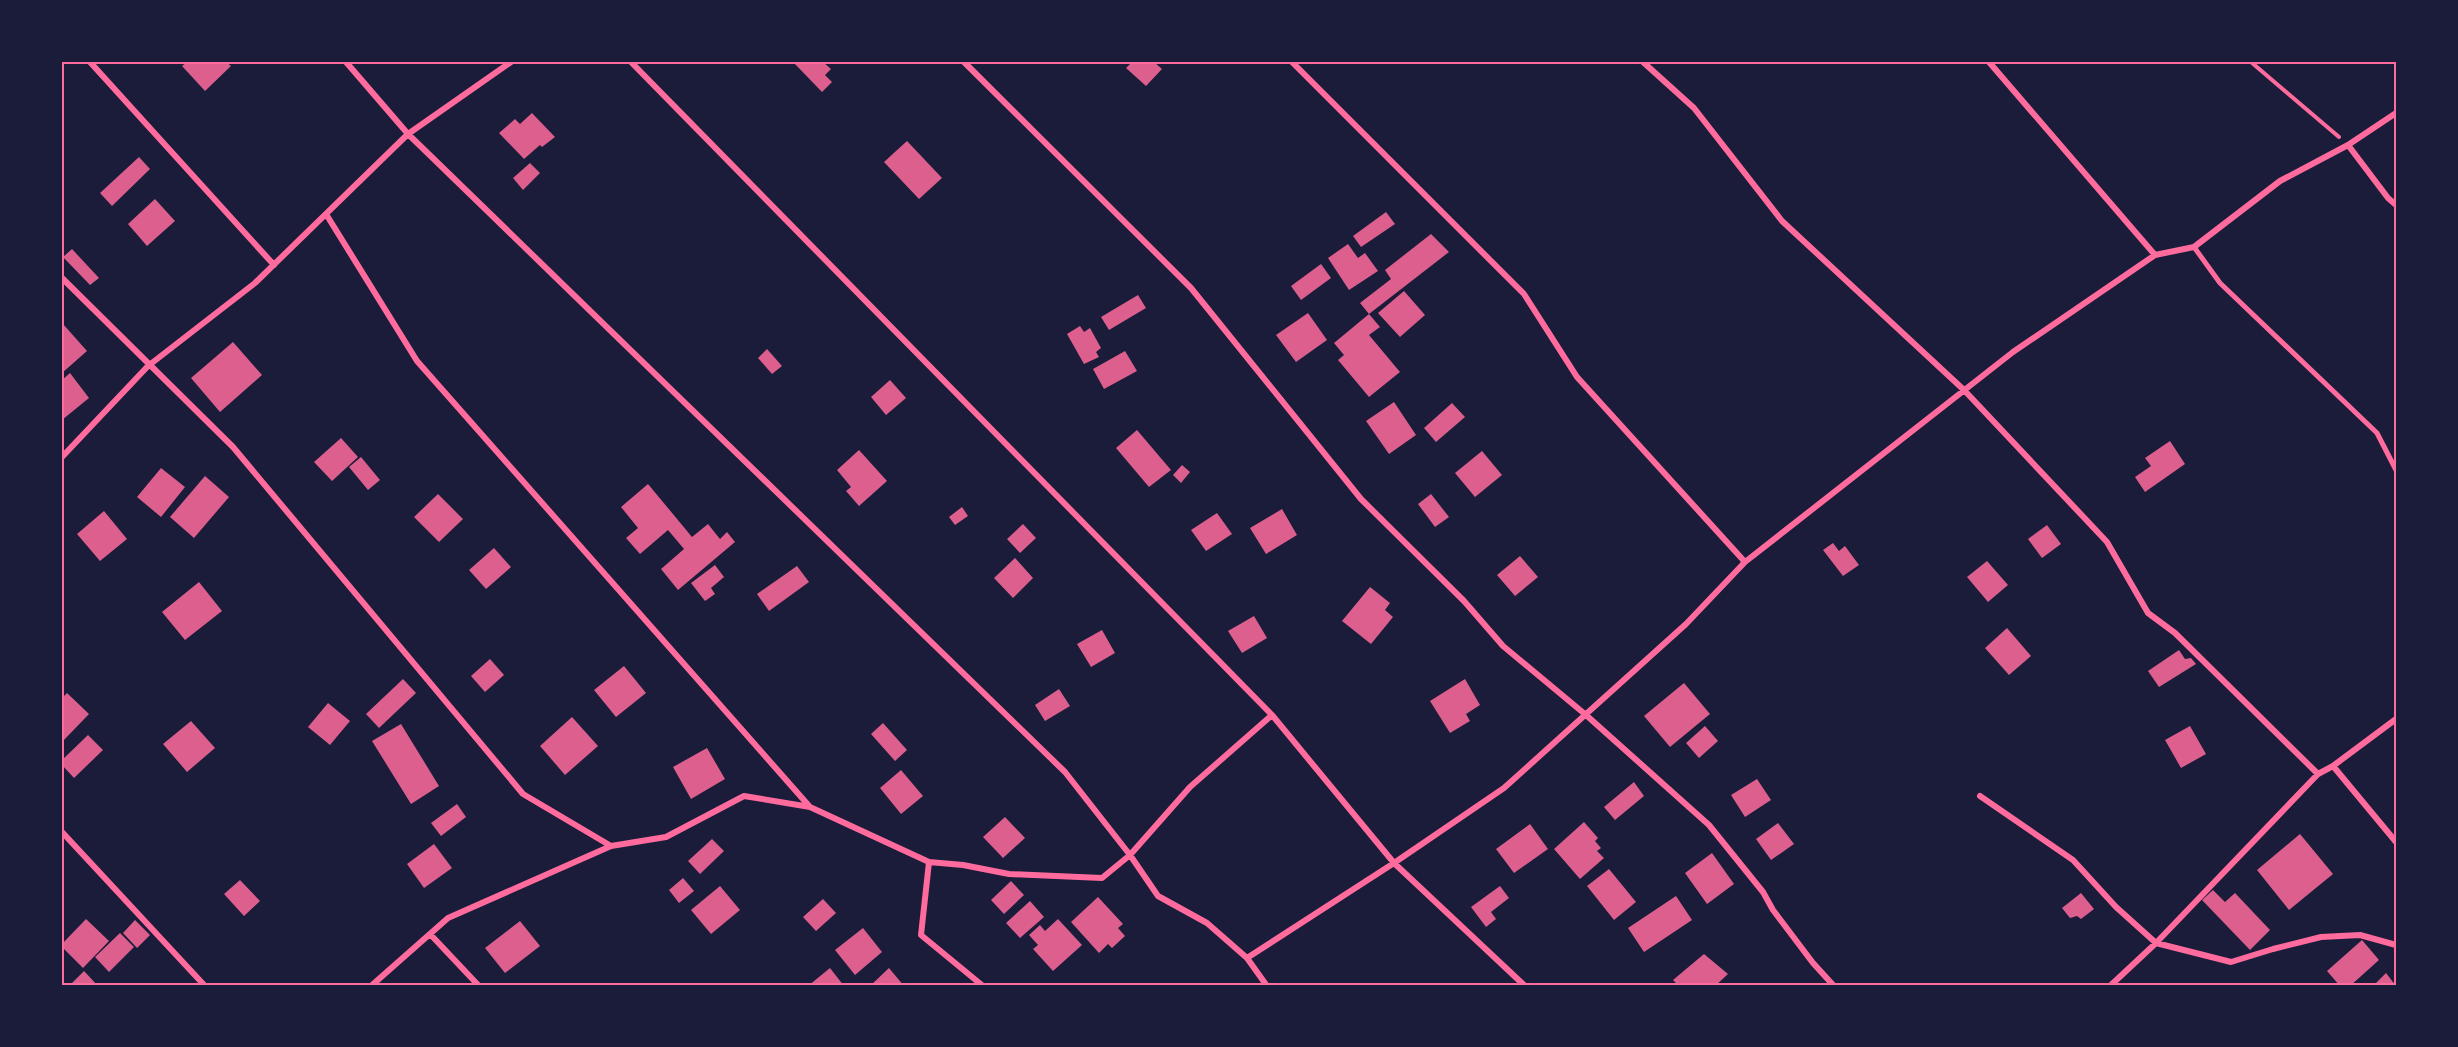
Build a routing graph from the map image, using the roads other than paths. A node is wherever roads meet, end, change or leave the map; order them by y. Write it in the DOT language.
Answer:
graph roads {
  1 [pos="90,62"];
  2 [pos="346,62"];
  3 [pos="511,62"];
  4 [pos="631,62"];
  5 [pos="964,62"];
  6 [pos="1292,62"];
  7 [pos="1643,62"];
  8 [pos="1989,62"];
  9 [pos="2397,113"];
  10 [pos="408,134"];
  11 [pos="2348,145"];
  12 [pos="2397,205"];
  13 [pos="326,214"];
  14 [pos="2194,247"];
  15 [pos="2156,255"];
  16 [pos="274,265"];
  17 [pos="62,278"];
  18 [pos="148,366"];
  19 [pos="1964,390"];
  20 [pos="62,456"];
  21 [pos="2397,470"];
  22 [pos="1745,562"];
  23 [pos="1272,715"];
  24 [pos="1586,715"];
  25 [pos="2397,719"];
  26 [pos="2333,766"];
  27 [pos="2318,774"];
  28 [pos="1980,796"];
  29 [pos="810,807"];
  30 [pos="62,832"];
  31 [pos="2397,842"];
  32 [pos="611,846"];
  33 [pos="1130,855"];
  34 [pos="929,862"];
  35 [pos="1394,863"];
  36 [pos="430,934"];
  37 [pos="2156,943"];
  38 [pos="2397,945"];
  39 [pos="1247,958"];
  40 [pos="205,986"];
  41 [pos="371,986"];
  42 [pos="479,986"];
  43 [pos="983,986"];
  44 [pos="1268,986"];
  45 [pos="1525,986"];
  46 [pos="1834,986"];
  47 [pos="2110,986"];
  1 -- 16 [label="street"];
  2 -- 10 [label="street"];
  3 -- 10 [label="street"];
  4 -- 23 [label="street"];
  5 -- 24 [label="street"];
  6 -- 22 [label="street"];
  7 -- 19 [label="street"];
  8 -- 15 [label="street"];
  9 -- 11 [label="street"];
  10 -- 13 [label="street"];
  10 -- 33 [label="street"];
  11 -- 12 [label="street"];
  11 -- 14 [label="street"];
  13 -- 16 [label="street"];
  13 -- 29 [label="street"];
  14 -- 15 [label="street"];
  14 -- 21 [label="street"];
  15 -- 19 [label="street"];
  16 -- 18 [label="street"];
  17 -- 18 [label="street"];
  18 -- 20 [label="street"];
  18 -- 32 [label="street"];
  19 -- 22 [label="street"];
  19 -- 27 [label="street"];
  22 -- 24 [label="street"];
  23 -- 33 [label="street"];
  23 -- 35 [label="street"];
  24 -- 35 [label="street"];
  24 -- 46 [label="street"];
  25 -- 26 [label="street"];
  26 -- 27 [label="street"];
  26 -- 31 [label="street"];
  27 -- 37 [label="street"];
  28 -- 37 [label="street"];
  29 -- 32 [label="street"];
  29 -- 34 [label="street"];
  30 -- 40 [label="street"];
  32 -- 36 [label="street"];
  33 -- 34 [label="street"];
  33 -- 39 [label="street"];
  34 -- 43 [label="street"];
  35 -- 39 [label="street"];
  35 -- 45 [label="street"];
  36 -- 41 [label="street"];
  36 -- 42 [label="street"];
  37 -- 38 [label="street"];
  37 -- 47 [label="street"];
  39 -- 44 [label="street"];
}
